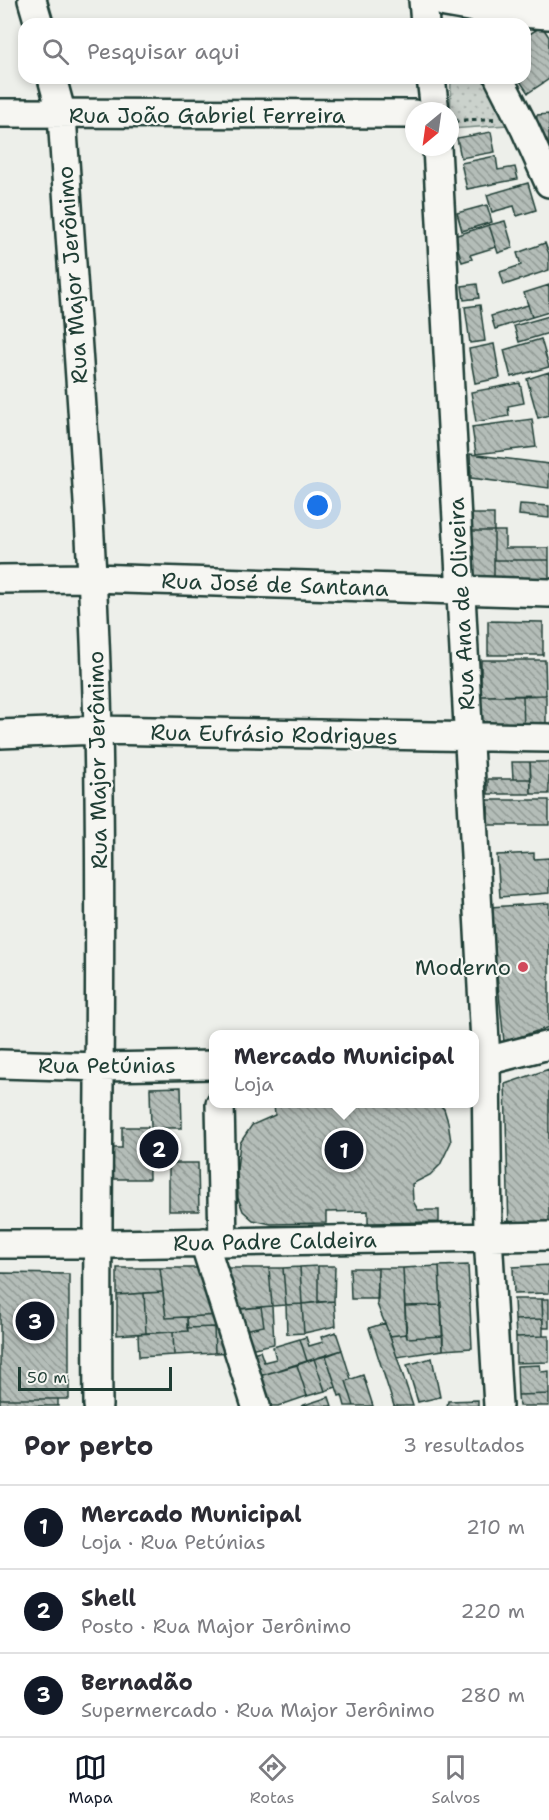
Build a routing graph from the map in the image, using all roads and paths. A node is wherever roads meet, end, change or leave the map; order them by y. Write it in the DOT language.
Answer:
graph roads {
  1 [pos="32,0"];
  2 [pos="423,0"];
  3 [pos="446,0"];
  4 [pos="492,11"];
  5 [pos="549,12"];
  6 [pos="37,18"];
  7 [pos="424,18"];
  8 [pos="54,84"];
  9 [pos="432,84"];
  10 [pos="502,84"];
  11 [pos="434,102"];
  12 [pos="0,113"];
  13 [pos="405,114"];
  14 [pos="62,115"];
  15 [pos="519,117"];
  16 [pos="459,120"];
  17 [pos="436,156"];
  18 [pos="549,183"];
  19 [pos="92,578"];
  20 [pos="0,579"];
  21 [pos="460,591"];
  22 [pos="549,593"];
  23 [pos="98,730"];
  24 [pos="0,734"];
  25 [pos="469,738"];
  26 [pos="549,738"];
  27 [pos="479,1030"];
  28 [pos="479,1032"];
  29 [pos="549,1045"];
  30 [pos="480,1061"];
  31 [pos="0,1064"];
  32 [pos="209,1065"];
  33 [pos="100,1066"];
  34 [pos="220,1108"];
  35 [pos="488,1236"];
  36 [pos="549,1236"];
  37 [pos="213,1242"];
  38 [pos="0,1244"];
  39 [pos="97,1244"];
  40 [pos="98,1406"];
  41 [pos="256,1406"];
  42 [pos="498,1406"];
  1 -- 6 [label="street"];
  2 -- 7 [label="street"];
  3 -- 4 [label="main road"];
  4 -- 5 [label="main road"];
  8 -- 14 [label="street, Rua Major Jerônimo"];
  9 -- 11 [label="street"];
  10 -- 15 [label="street"];
  12 -- 14 [label="street, Rua João Gabriel Ferreira"];
  13 -- 14 [label="street, Rua João Gabriel Ferreira"];
  14 -- 19 [label="street, Rua Major Jerônimo"];
  15 -- 16 [label="path"];
  15 -- 18 [label="street"];
  17 -- 21 [label="street, Rua Ana de Oliveira"];
  19 -- 20 [label="street, Rua José de Santana"];
  19 -- 21 [label="street, Rua José de Santana"];
  19 -- 23 [label="street, Rua Major Jerônimo"];
  21 -- 22 [label="street, Rua José de Santana"];
  21 -- 25 [label="street, Rua Ana de Oliveira"];
  23 -- 24 [label="street, Rua Eufrásio Rodrigues"];
  23 -- 25 [label="street, Rua Eufrásio Rodrigues"];
  23 -- 33 [label="street, Rua Major Jerônimo"];
  25 -- 26 [label="street, Rua Eufrásio Rodrigues"];
  25 -- 27 [label="street, Rua Ana de Oliveira"];
  28 -- 30 [label="street, Rua Ana de Oliveira"];
  29 -- 30 [label="street"];
  30 -- 35 [label="street, Rua Ana de Oliveira"];
  31 -- 33 [label="street, Rua Petúnias"];
  32 -- 33 [label="street, Rua Petúnias"];
  33 -- 39 [label="street, Rua Major Jerônimo"];
  34 -- 37 [label="street"];
  35 -- 36 [label="street, Rua Padre Caldeira"];
  35 -- 37 [label="street, Rua Padre Caldeira"];
  35 -- 42 [label="street, Rua Ana de Oliveira"];
  37 -- 39 [label="street, Rua Padre Caldeira"];
  37 -- 41 [label="street"];
  38 -- 39 [label="street, Rua Padre Caldeira"];
  39 -- 40 [label="street, Rua Major Jerônimo"];
}
